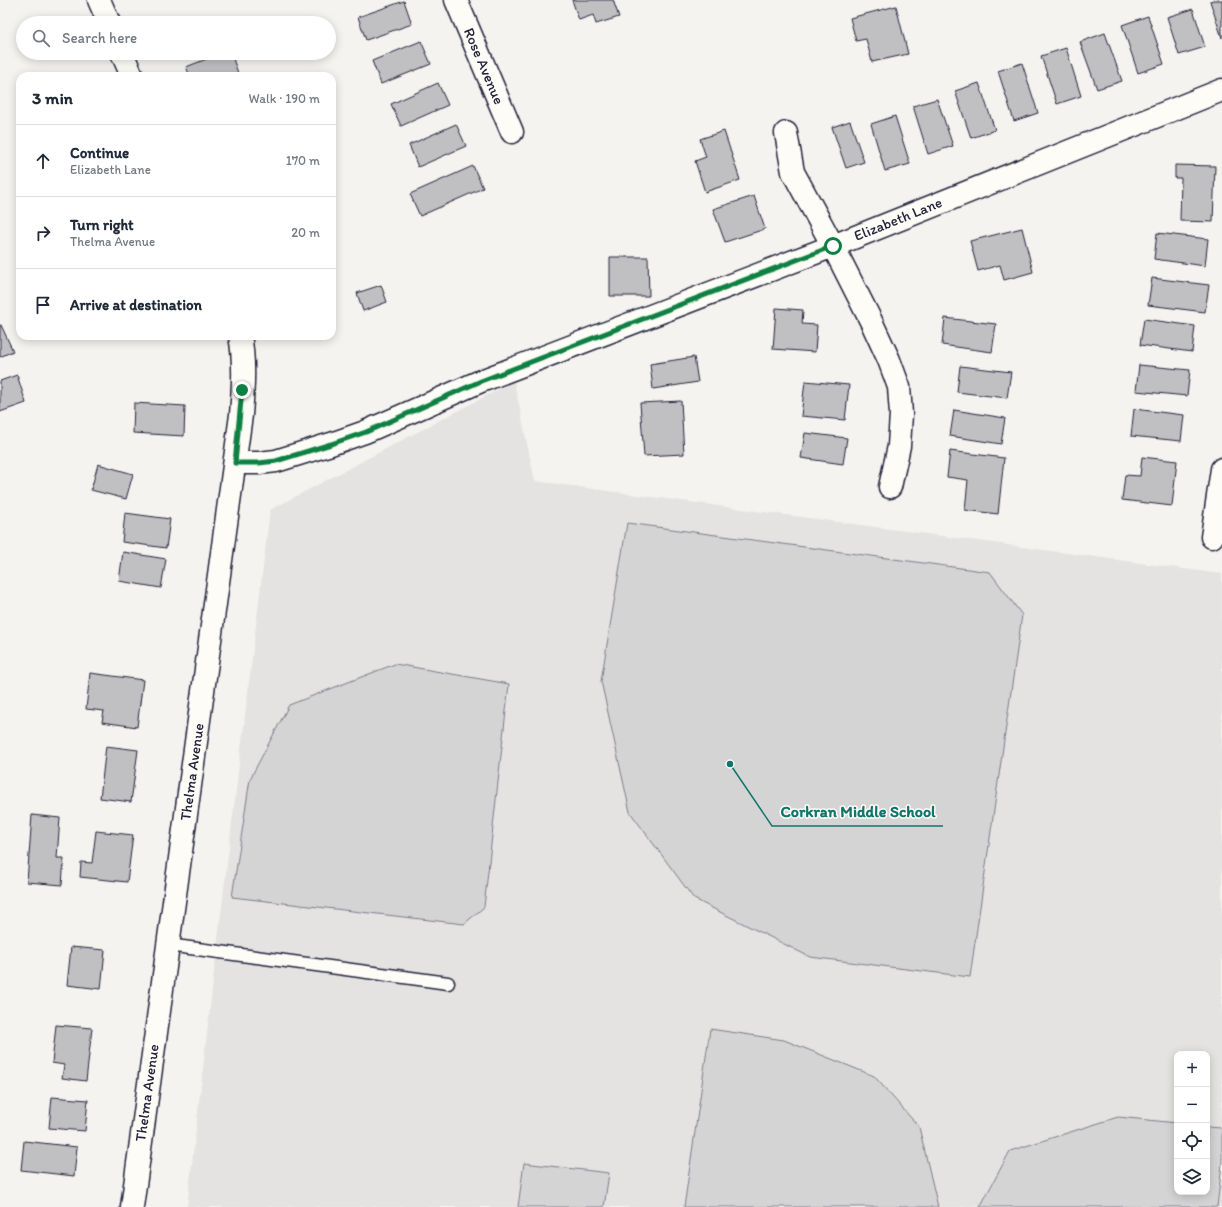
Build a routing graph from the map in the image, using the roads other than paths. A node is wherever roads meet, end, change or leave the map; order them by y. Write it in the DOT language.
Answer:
graph roads {
  1 [pos="99,0"];
  2 [pos="456,0"];
  3 [pos="106,16"];
  4 [pos="125,60"];
  5 [pos="130,72"];
  6 [pos="1222,90"];
  7 [pos="512,132"];
  8 [pos="786,133"];
  9 [pos="833,246"];
  10 [pos="241,340"];
  11 [pos="235,463"];
  12 [pos="1222,469"];
  13 [pos="890,487"];
  14 [pos="1212,537"];
  15 [pos="168,945"];
  16 [pos="448,983"];
  17 [pos="132,1207"];
  1 -- 3 [label="street"];
  2 -- 7 [label="street, Rose Avenue"];
  4 -- 5 [label="street"];
  6 -- 9 [label="street, Elizabeth Lane"];
  8 -- 9 [label="street"];
  9 -- 11 [label="street, Elizabeth Lane"];
  9 -- 13 [label="street"];
  10 -- 11 [label="street, Thelma Avenue"];
  11 -- 15 [label="street, Thelma Avenue"];
  12 -- 14 [label="street"];
  15 -- 16 [label="lane"];
  15 -- 17 [label="street, Thelma Avenue"];
}
